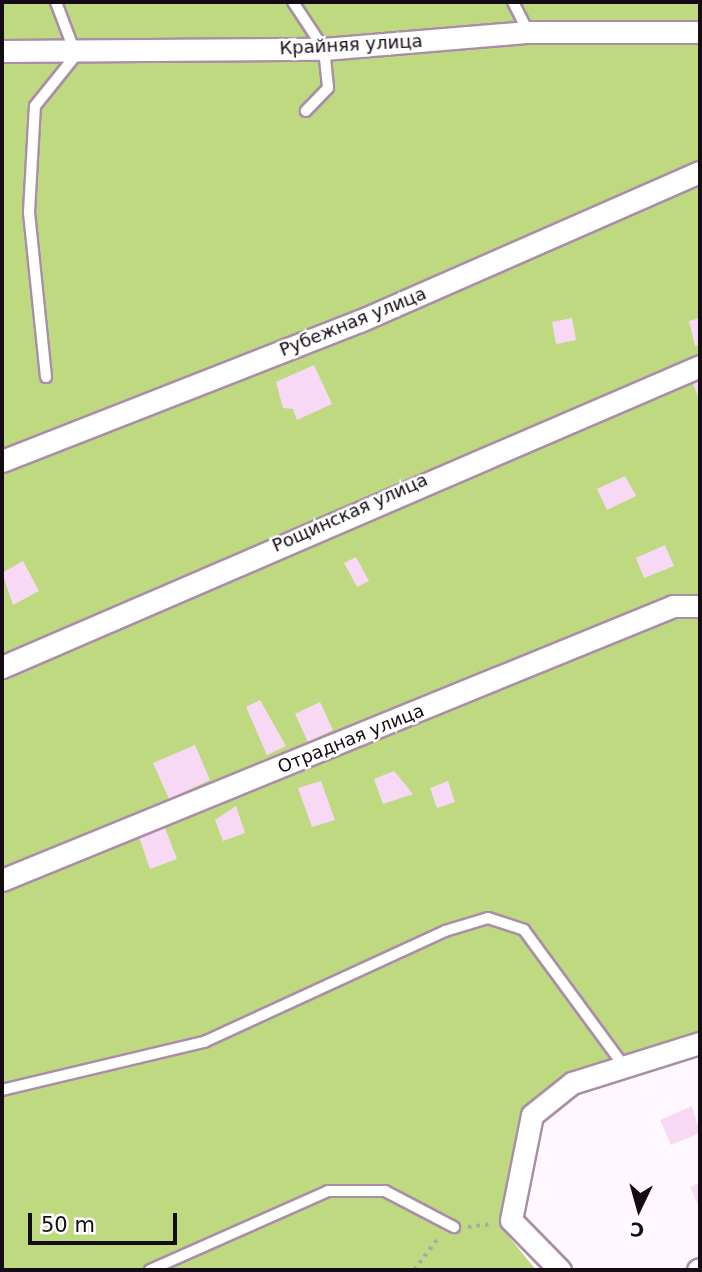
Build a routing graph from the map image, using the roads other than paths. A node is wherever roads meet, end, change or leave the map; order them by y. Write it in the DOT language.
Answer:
graph roads {
  1 [pos="56,2"];
  2 [pos="293,2"];
  3 [pos="513,2"];
  4 [pos="527,32"];
  5 [pos="700,32"];
  6 [pos="324,49"];
  7 [pos="2,51"];
  8 [pos="76,55"];
  9 [pos="306,111"];
  10 [pos="700,172"];
  11 [pos="700,366"];
  12 [pos="46,377"];
  13 [pos="2,461"];
  14 [pos="700,606"];
  15 [pos="2,667"];
  16 [pos="2,880"];
  17 [pos="700,1043"];
  18 [pos="626,1069"];
  19 [pos="2,1090"];
  20 [pos="454,1227"];
  21 [pos="150,1270"];
  22 [pos="560,1270"];
  1 -- 8 [label="lane"];
  2 -- 6 [label="lane"];
  3 -- 4 [label="lane"];
  4 -- 5 [label="street, Крайняя улица"];
  4 -- 6 [label="street, Крайняя улица"];
  6 -- 8 [label="street, Крайняя улица"];
  6 -- 9 [label="lane"];
  7 -- 8 [label="street, Крайняя улица"];
  8 -- 12 [label="lane"];
  10 -- 13 [label="street, Рубежная улица"];
  11 -- 15 [label="street, Рощинская улица"];
  14 -- 16 [label="street, Отрадная улица"];
  17 -- 18 [label="street"];
  18 -- 19 [label="lane"];
  18 -- 22 [label="street"];
  20 -- 21 [label="lane"];
}
